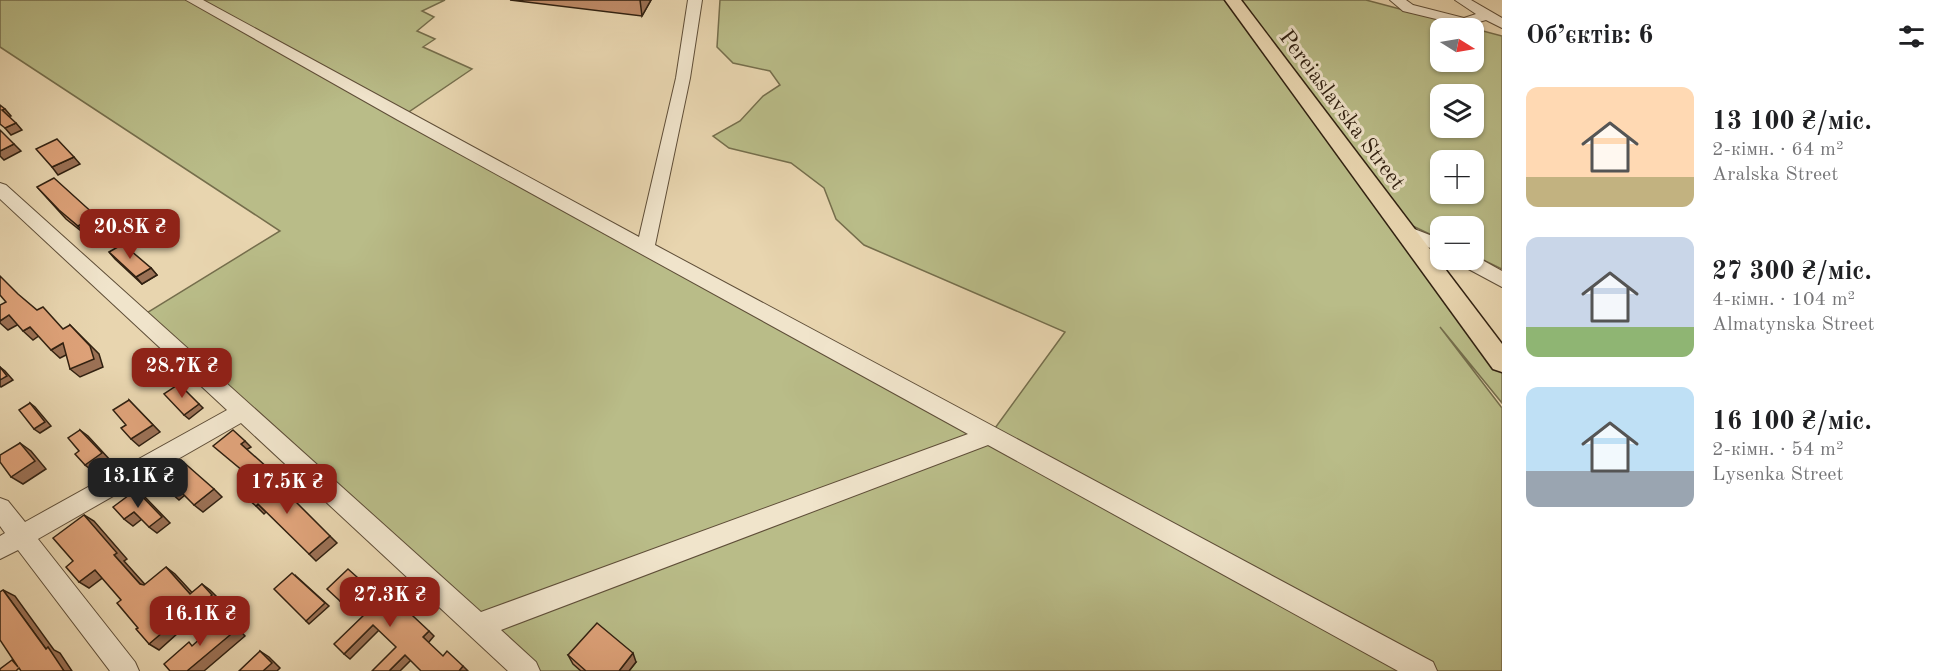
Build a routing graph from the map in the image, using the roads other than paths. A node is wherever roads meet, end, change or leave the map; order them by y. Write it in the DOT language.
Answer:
graph roads {
  1 [pos="193,0"];
  2 [pos="695,0"];
  3 [pos="1233,0"];
  4 [pos="1397,0"];
  5 [pos="1462,0"];
  6 [pos="1487,15"];
  7 [pos="1502,24"];
  8 [pos="0,189"];
  9 [pos="1404,231"];
  10 [pos="1430,242"];
  11 [pos="645,248"];
  12 [pos="1484,270"];
  13 [pos="1502,280"];
  14 [pos="1502,362"];
  15 [pos="244,411"];
  16 [pos="990,435"];
  17 [pos="0,508"];
  18 [pos="22,536"];
  19 [pos="0,548"];
  20 [pos="478,626"];
  21 [pos="126,671"];
  22 [pos="528,671"];
  23 [pos="1424,671"];
  1 -- 11 [label="street"];
  2 -- 11 [label="street"];
  3 -- 9 [label="main road, Pereiaslavska Street"];
  4 -- 6 [label="street"];
  5 -- 6 [label="street"];
  6 -- 7 [label="street"];
  8 -- 15 [label="street"];
  9 -- 10 [label="street"];
  9 -- 14 [label="main road, Pereiaslavska Street"];
  11 -- 16 [label="street"];
  12 -- 13 [label="street"];
  15 -- 18 [label="street"];
  15 -- 20 [label="street"];
  16 -- 20 [label="street"];
  16 -- 23 [label="street"];
  17 -- 18 [label="street"];
  18 -- 19 [label="street"];
  18 -- 21 [label="street"];
  20 -- 22 [label="street"];
}
